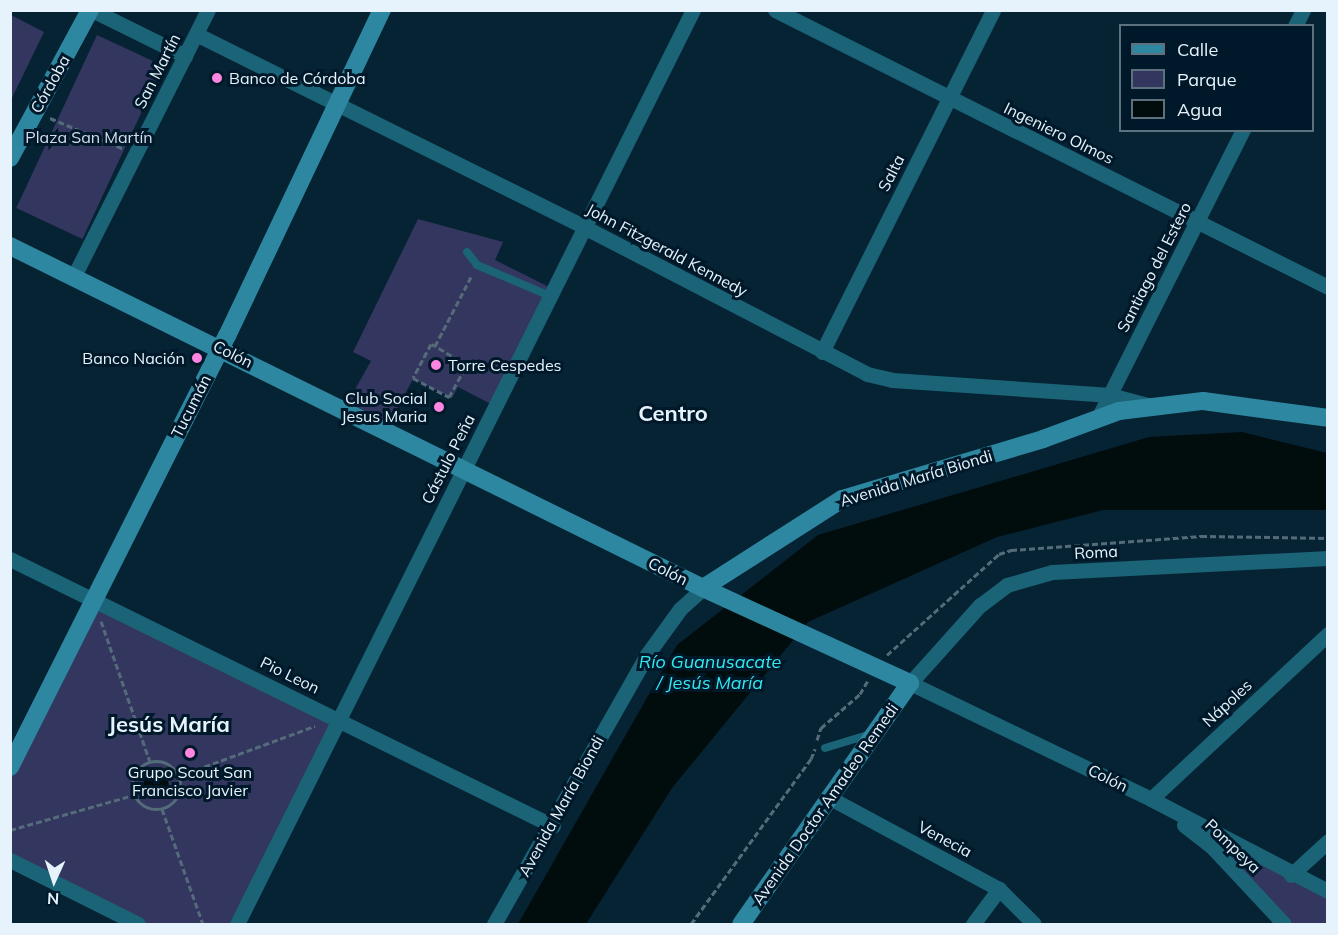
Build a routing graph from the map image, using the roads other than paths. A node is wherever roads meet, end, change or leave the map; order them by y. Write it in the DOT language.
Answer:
graph roads {
  1 [pos="91,10"];
  2 [pos="208,10"];
  3 [pos="382,10"];
  4 [pos="693,10"];
  5 [pos="775,10"];
  6 [pos="993,10"];
  7 [pos="1303,10"];
  8 [pos="1296,24"];
  9 [pos="196,34"];
  10 [pos="185,56"];
  11 [pos="949,98"];
  12 [pos="337,101"];
  13 [pos="1242,132"];
  14 [pos="10,158"];
  15 [pos="1197,222"];
  16 [pos="584,227"];
  17 [pos="10,246"];
  18 [pos="467,252"];
  19 [pos="75,276"];
  20 [pos="1328,287"];
  21 [pos="550,296"];
  22 [pos="221,347"];
  23 [pos="822,352"];
  24 [pos="1110,395"];
  25 [pos="1148,405"];
  26 [pos="1328,418"];
  27 [pos="1097,420"];
  28 [pos="463,468"];
  29 [pos="1328,558"];
  30 [pos="10,559"];
  31 [pos="703,588"];
  32 [pos="94,600"];
  33 [pos="1328,634"];
  34 [pos="910,683"];
  35 [pos="338,717"];
  36 [pos="875,733"];
  37 [pos="825,748"];
  38 [pos="10,767"];
  39 [pos="830,798"];
  40 [pos="1151,799"];
  41 [pos="553,826"];
  42 [pos="1328,841"];
  43 [pos="10,860"];
  44 [pos="1291,874"];
  45 [pos="999,889"];
  46 [pos="1328,891"];
  47 [pos="138,924"];
  48 [pos="237,924"];
  49 [pos="494,924"];
  50 [pos="741,924"];
  51 [pos="973,924"];
  52 [pos="1034,924"];
  53 [pos="1284,924"];
  1 -- 10 [label="street"];
  1 -- 14 [label="street, Córdoba"];
  2 -- 9 [label="street, San Martín"];
  3 -- 12 [label="street, Tucumán"];
  4 -- 16 [label="street, Cástulo Peña"];
  5 -- 11 [label="street, Ingeniero Olmos"];
  6 -- 11 [label="street, Salta"];
  7 -- 8 [label="street"];
  9 -- 10 [label="street, San Martín"];
  9 -- 12 [label="street, John Fitzgerald Kennedy"];
  10 -- 19 [label="street, San Martín"];
  11 -- 15 [label="street, Ingeniero Olmos"];
  11 -- 23 [label="street, Salta"];
  12 -- 16 [label="street, John Fitzgerald Kennedy"];
  12 -- 22 [label="street, Tucumán"];
  13 -- 15 [label="street, Santiago del Estero"];
  15 -- 20 [label="street, Ingeniero Olmos"];
  15 -- 24 [label="street, Santiago del Estero"];
  16 -- 21 [label="street, Cástulo Peña"];
  16 -- 23 [label="street, John Fitzgerald Kennedy"];
  17 -- 19 [label="street, Colón"];
  18 -- 21 [label="lane"];
  19 -- 22 [label="street, Colón"];
  21 -- 28 [label="street, Cástulo Peña"];
  22 -- 28 [label="street, Colón"];
  22 -- 32 [label="street, Tucumán"];
  23 -- 24 [label="street, John Fitzgerald Kennedy"];
  24 -- 25 [label="street, John Fitzgerald Kennedy"];
  24 -- 27 [label="street, Santiago del Estero"];
  25 -- 26 [label="street, Avenida María Biondi"];
  25 -- 27 [label="street, Avenida María Biondi"];
  27 -- 31 [label="street, Avenida María Biondi"];
  28 -- 31 [label="street, Colón"];
  28 -- 35 [label="street, Cástulo Peña"];
  29 -- 34 [label="street, Roma"];
  30 -- 32 [label="street, Pio Leon"];
  31 -- 34 [label="street, Colón"];
  31 -- 41 [label="street, Avenida María Biondi"];
  32 -- 35 [label="street, Pio Leon"];
  32 -- 38 [label="street, Tucumán"];
  33 -- 40 [label="street, Nápoles"];
  34 -- 36 [label="street, Avenida Doctor Amadeo Remedi"];
  34 -- 40 [label="street, Colón"];
  35 -- 41 [label="street, Pio Leon"];
  35 -- 48 [label="street, Cástulo Peña"];
  36 -- 37 [label="lane"];
  36 -- 39 [label="street, Avenida Doctor Amadeo Remedi"];
  39 -- 45 [label="street, Venecia"];
  39 -- 50 [label="street, Avenida Doctor Amadeo Remedi"];
  40 -- 44 [label="street, Colón"];
  40 -- 53 [label="street, Pompeya"];
  41 -- 49 [label="street, Avenida María Biondi"];
  42 -- 44 [label="street"];
  43 -- 47 [label="street"];
  44 -- 46 [label="street, Colón"];
  45 -- 51 [label="street"];
  45 -- 52 [label="street, Venecia"];
}
